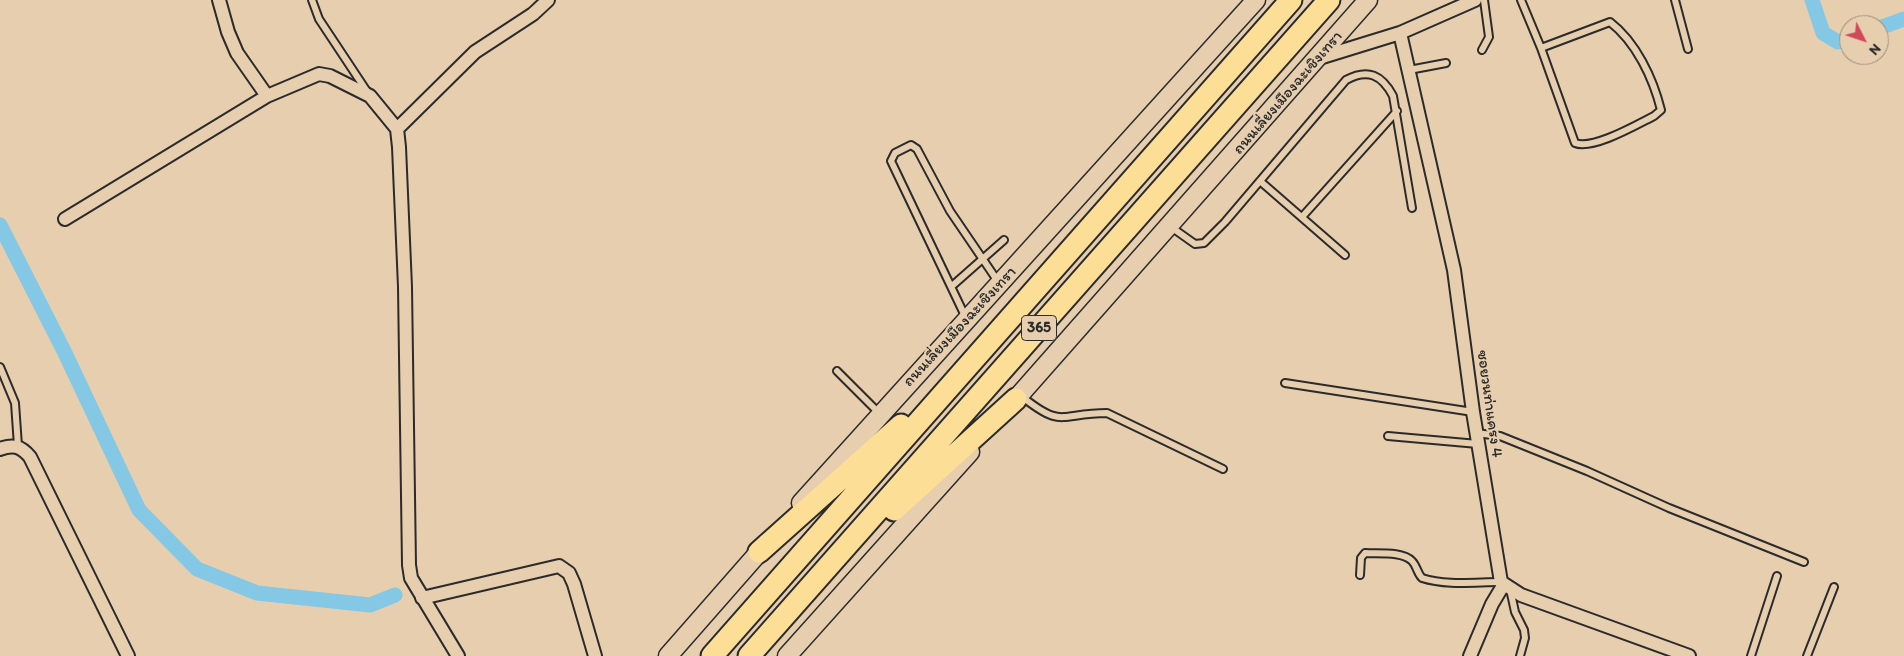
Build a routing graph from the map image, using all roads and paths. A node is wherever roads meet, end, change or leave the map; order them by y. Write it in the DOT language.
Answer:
graph roads {
  1 [pos="219,0"];
  2 [pos="312,0"];
  3 [pos="548,0"];
  4 [pos="1256,0"];
  5 [pos="1291,0"];
  6 [pos="1329,0"];
  7 [pos="1368,0"];
  8 [pos="1475,0"];
  9 [pos="1484,0"];
  10 [pos="1521,0"];
  11 [pos="1675,0"];
  12 [pos="1400,33"];
  13 [pos="1541,48"];
  14 [pos="1688,49"];
  15 [pos="1482,50"];
  16 [pos="1320,58"];
  17 [pos="1446,62"];
  18 [pos="1409,70"];
  19 [pos="267,96"];
  20 [pos="370,96"];
  21 [pos="1397,111"];
  22 [pos="396,128"];
  23 [pos="1260,181"];
  24 [pos="1412,208"];
  25 [pos="1302,217"];
  26 [pos="65,219"];
  27 [pos="1171,227"];
  28 [pos="1004,240"];
  29 [pos="1346,255"];
  30 [pos="982,261"];
  31 [pos="1000,284"];
  32 [pos="952,286"];
  33 [pos="967,319"];
  34 [pos="973,361"];
  35 [pos="0,367"];
  36 [pos="837,371"];
  37 [pos="1285,383"];
  38 [pos="1018,397"];
  39 [pos="1473,412"];
  40 [pos="880,414"];
  41 [pos="1388,436"];
  42 [pos="1477,438"];
  43 [pos="18,446"];
  44 [pos="0,449"];
  45 [pos="1223,468"];
  46 [pos="759,552"];
  47 [pos="1804,562"];
  48 [pos="1360,575"];
  49 [pos="1776,576"];
  50 [pos="813,584"];
  51 [pos="1505,585"];
  52 [pos="1834,588"];
  53 [pos="422,598"];
  54 [pos="1671,653"];
  55 [pos="1753,655"];
  56 [pos="128,656"];
  57 [pos="458,656"];
  58 [pos="595,656"];
  59 [pos="668,656"];
  60 [pos="712,656"];
  61 [pos="749,656"];
  62 [pos="787,656"];
  63 [pos="1470,656"];
  64 [pos="1520,656"];
  65 [pos="1689,656"];
  66 [pos="1808,656"];
  1 -- 19 [label="street"];
  2 -- 20 [label="lane"];
  3 -- 22 [label="street"];
  4 -- 31 [label="main road, ถนนเลี่ยงเมืองฉะเชิงเทรา"];
  5 -- 34 [label="highway, ถนนเลี่ยงเมืองฉะเชิงเทรา / 365"];
  6 -- 50 [label="highway, ถนนเลี่ยงเมืองฉะเชิงเทรา / 365"];
  7 -- 16 [label="main road, ถนนเลี่ยงเมืองฉะเชิงเทรา / 365"];
  8 -- 12 [label="street"];
  9 -- 15 [label="lane"];
  10 -- 13 [label="lane"];
  11 -- 14 [label="lane"];
  12 -- 16 [label="street"];
  12 -- 18 [label="street, ซอยวนท่าแครง 4"];
  13 -- 13 [label="lane"];
  16 -- 27 [label="main road, ถนนเลี่ยงเมืองฉะเชิงเทรา / 365"];
  17 -- 18 [label="lane"];
  18 -- 39 [label="street, ซอยวนท่าแครง 4"];
  19 -- 20 [label="street"];
  19 -- 26 [label="street"];
  20 -- 22 [label="street"];
  21 -- 23 [label="lane"];
  21 -- 24 [label="lane"];
  21 -- 25 [label="lane"];
  22 -- 53 [label="street"];
  23 -- 25 [label="lane"];
  23 -- 27 [label="lane"];
  25 -- 29 [label="lane"];
  27 -- 38 [label="main road, ถนนเลี่ยงเมืองฉะเชิงเทรา / 365"];
  28 -- 30 [label="lane"];
  30 -- 31 [label="lane"];
  30 -- 32 [label="lane"];
  30 -- 32 [label="lane"];
  31 -- 33 [label="main road, ถนนเลี่ยงเมืองฉะเชิงเทรา"];
  32 -- 33 [label="lane"];
  33 -- 40 [label="main road, ถนนเลี่ยงเมืองฉะเชิงเทรา"];
  34 -- 46 [label="highway"];
  34 -- 60 [label="highway, ถนนเลี่ยงเมืองฉะเชิงเทรา / 365"];
  35 -- 43 [label="lane"];
  36 -- 40 [label="lane"];
  37 -- 39 [label="lane"];
  38 -- 45 [label="lane"];
  38 -- 50 [label="highway"];
  38 -- 62 [label="main road, ถนนเลี่ยงเมืองฉะเชิงเทรา / 365"];
  39 -- 42 [label="street, ซอยวนท่าแครง 4"];
  40 -- 46 [label="main road, ถนนเลี่ยงเมืองฉะเชิงเทรา"];
  41 -- 42 [label="lane"];
  42 -- 47 [label="lane"];
  42 -- 51 [label="street, ซอยวนท่าแครง 4"];
  43 -- 44 [label="street"];
  43 -- 56 [label="street"];
  46 -- 59 [label="main road, ถนนเลี่ยงเมืองฉะเชิงเทรา"];
  48 -- 51 [label="lane"];
  49 -- 55 [label="lane"];
  50 -- 61 [label="highway, ถนนเลี่ยงเมืองฉะเชิงเทรา / 365"];
  51 -- 54 [label="street"];
  51 -- 63 [label="street"];
  51 -- 64 [label="lane"];
  52 -- 66 [label="lane"];
  53 -- 57 [label="street"];
  53 -- 58 [label="street"];
  54 -- 65 [label="street"];
}
